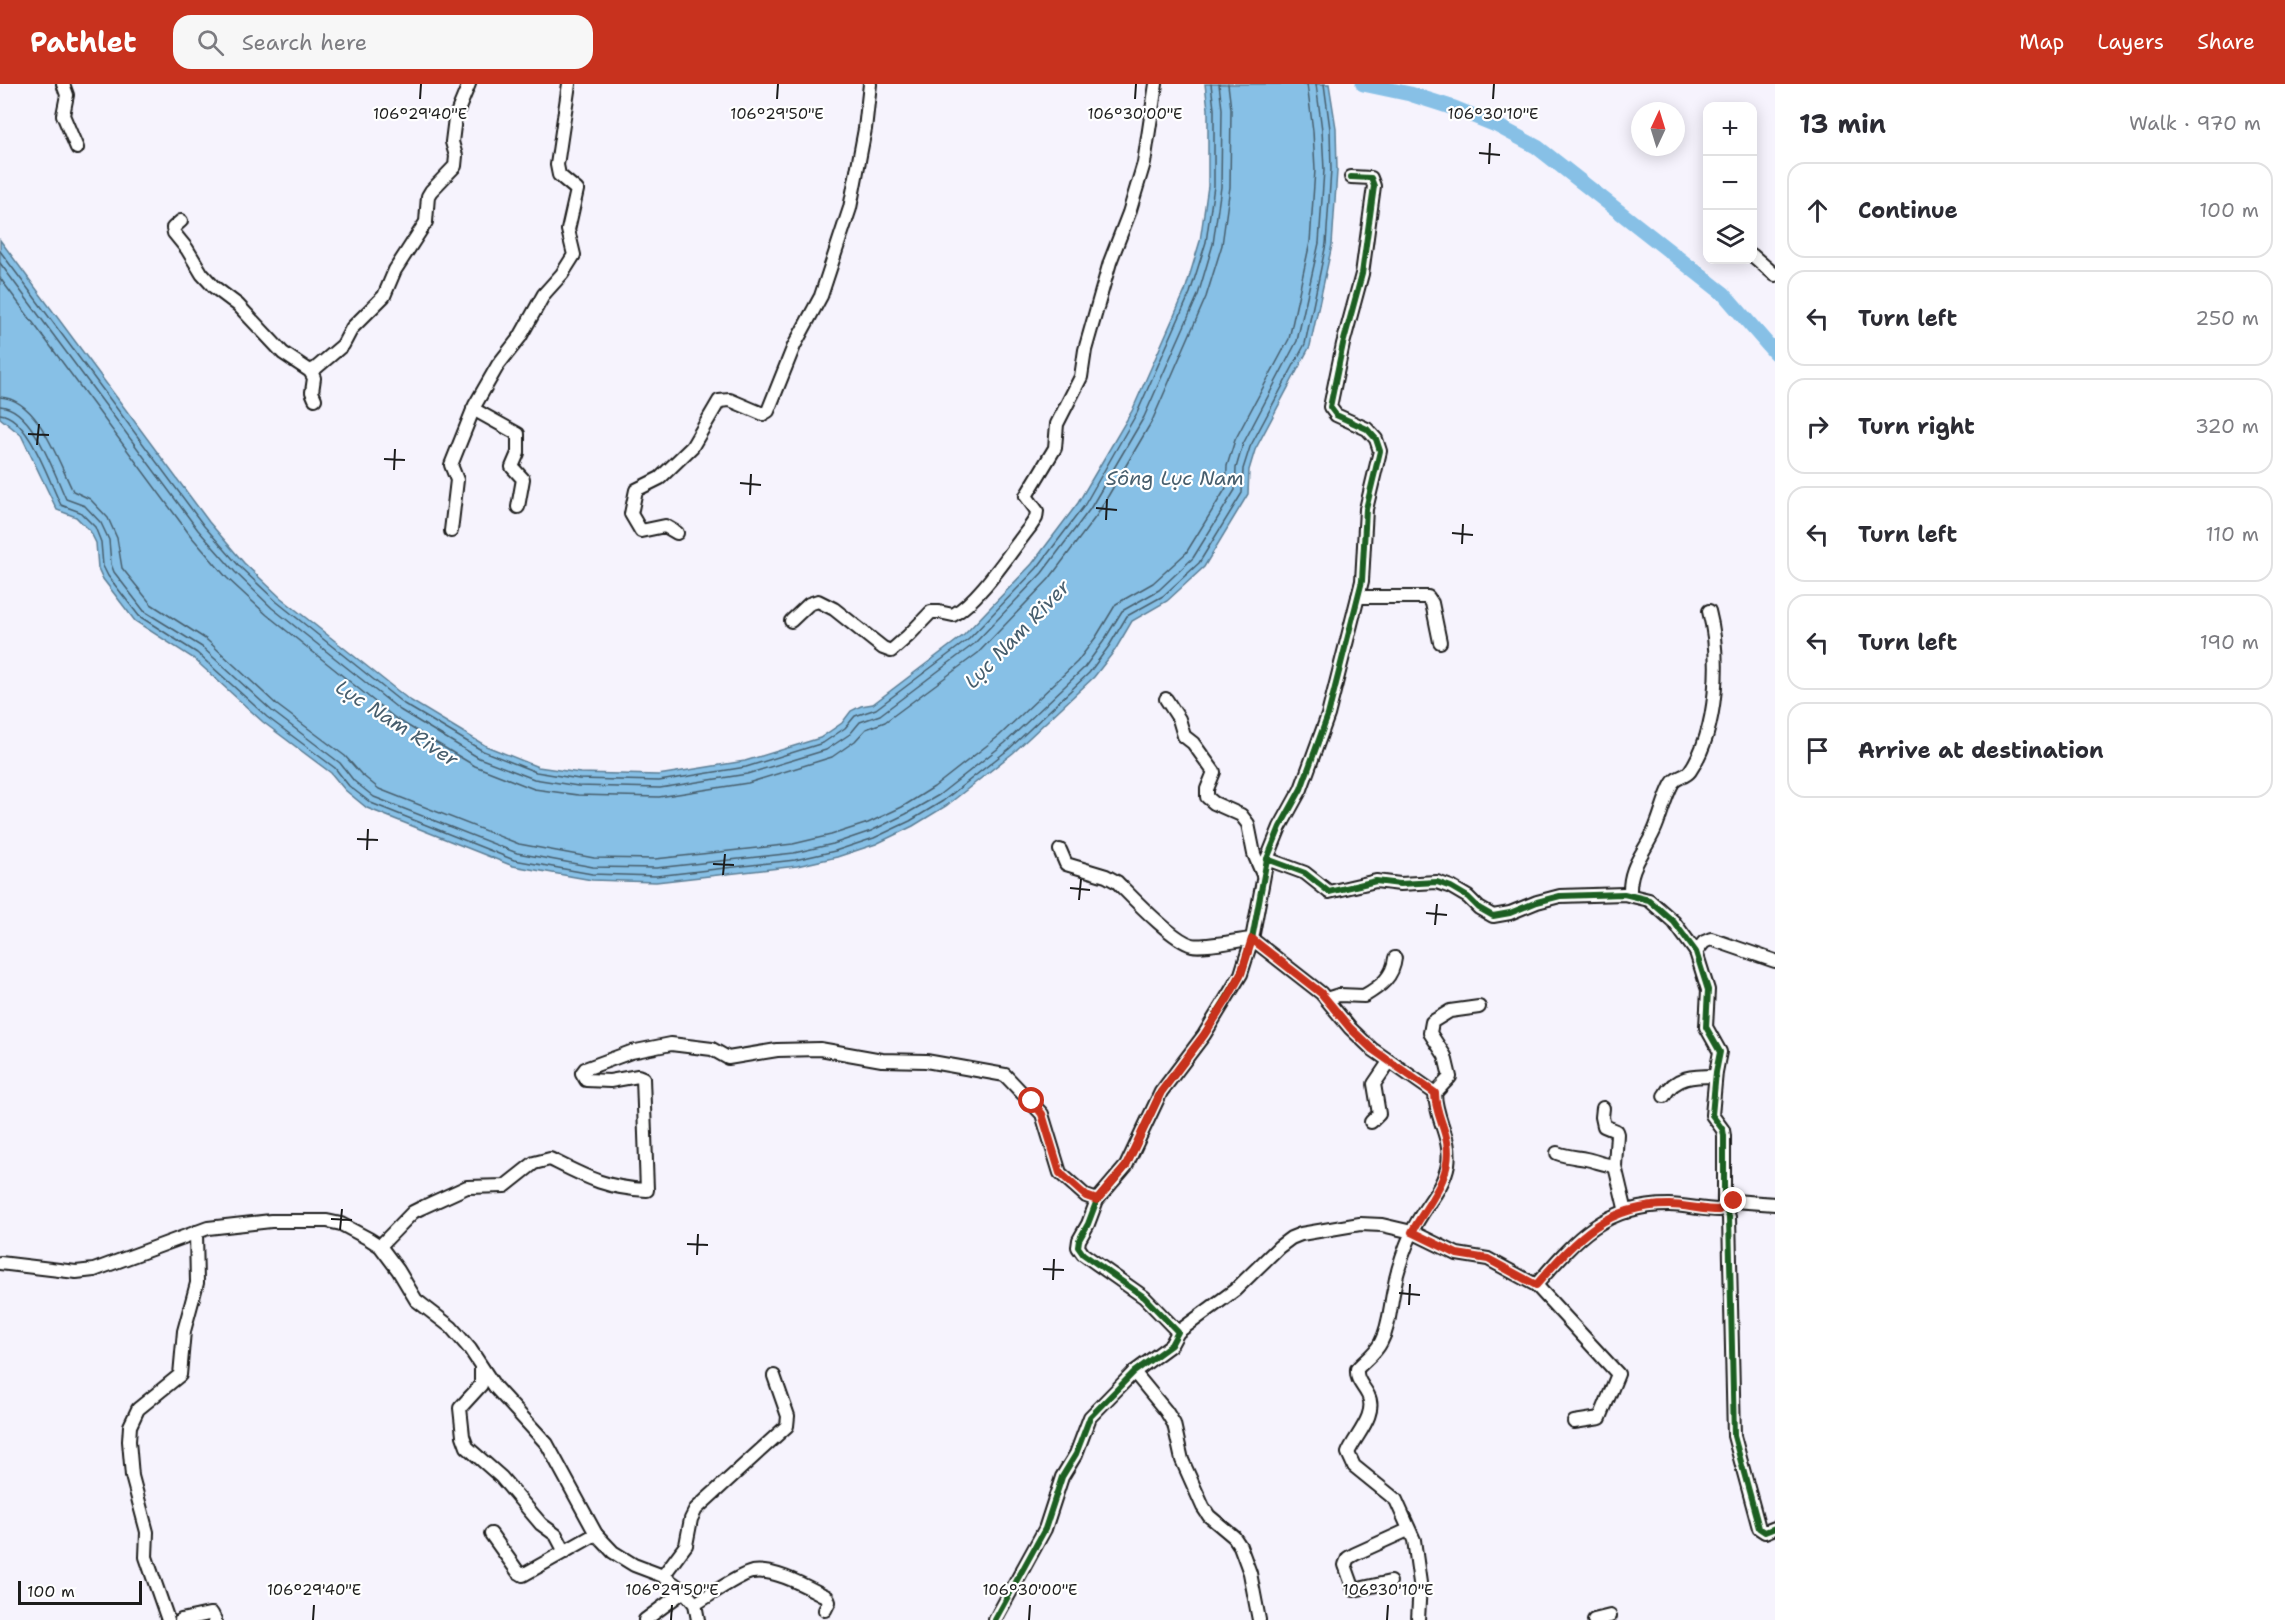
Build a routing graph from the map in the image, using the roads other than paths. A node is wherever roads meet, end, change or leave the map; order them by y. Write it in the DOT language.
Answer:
graph roads {
  1 [pos="63,84"];
  2 [pos="469,84"];
  3 [pos="569,84"];
  4 [pos="870,84"];
  5 [pos="1156,84"];
  6 [pos="77,147"];
  7 [pos="1351,177"];
  8 [pos="182,221"];
  9 [pos="1757,259"];
  10 [pos="1775,275"];
  11 [pos="310,371"];
  12 [pos="315,399"];
  13 [pos="473,410"];
  14 [pos="518,507"];
  15 [pos="451,531"];
  16 [pos="677,533"];
  17 [pos="1358,597"];
  18 [pos="1709,610"];
  19 [pos="791,621"];
  20 [pos="1440,642"];
  21 [pos="1166,699"];
  22 [pos="1060,849"];
  23 [pos="1268,859"];
  24 [pos="1263,875"];
  25 [pos="1630,894"];
  26 [pos="1252,939"];
  27 [pos="1696,952"];
  28 [pos="1395,958"];
  29 [pos="1775,961"];
  30 [pos="1326,999"];
  31 [pos="1479,1007"];
  32 [pos="1389,1062"];
  33 [pos="1715,1076"];
  34 [pos="1435,1093"];
  35 [pos="1664,1096"];
  36 [pos="1603,1108"];
  37 [pos="1371,1122"];
  38 [pos="1557,1153"];
  39 [pos="1614,1166"];
  40 [pos="1097,1200"];
  41 [pos="1775,1204"];
  42 [pos="1724,1206"];
  43 [pos="1626,1212"];
  44 [pos="196,1232"];
  45 [pos="1412,1232"];
  46 [pos="380,1246"];
  47 [pos="0,1263"];
  48 [pos="1536,1285"];
  49 [pos="1178,1332"];
  50 [pos="481,1367"];
  51 [pos="1134,1372"];
  52 [pos="774,1376"];
  53 [pos="1574,1422"];
  54 [pos="1775,1528"];
  55 [pos="1408,1530"];
  56 [pos="491,1534"];
  57 [pos="596,1534"];
  58 [pos="565,1552"];
  59 [pos="663,1576"];
  60 [pos="1390,1582"];
  61 [pos="684,1591"];
  62 [pos="695,1604"];
  63 [pos="825,1610"];
  64 [pos="1610,1616"];
  65 [pos="168,1620"];
  66 [pos="181,1620"];
  67 [pos="215,1620"];
  68 [pos="645,1620"];
  69 [pos="698,1620"];
  70 [pos="995,1620"];
  71 [pos="1259,1620"];
  72 [pos="1418,1620"];
  73 [pos="1594,1620"];
  1 -- 6 [label="street"];
  2 -- 11 [label="street"];
  3 -- 13 [label="street"];
  4 -- 16 [label="street"];
  5 -- 19 [label="street"];
  7 -- 17 [label="street"];
  8 -- 11 [label="street"];
  9 -- 10 [label="street"];
  11 -- 12 [label="street"];
  13 -- 14 [label="street"];
  13 -- 15 [label="street"];
  17 -- 20 [label="street"];
  17 -- 23 [label="street"];
  18 -- 25 [label="street"];
  21 -- 24 [label="street"];
  22 -- 26 [label="street"];
  23 -- 24 [label="street"];
  23 -- 25 [label="street"];
  24 -- 26 [label="street"];
  25 -- 27 [label="street"];
  26 -- 30 [label="street"];
  26 -- 40 [label="street"];
  27 -- 29 [label="street"];
  27 -- 33 [label="street"];
  28 -- 30 [label="street"];
  30 -- 32 [label="street"];
  31 -- 34 [label="street"];
  32 -- 34 [label="street"];
  32 -- 37 [label="street"];
  33 -- 35 [label="street"];
  33 -- 42 [label="street"];
  34 -- 45 [label="street"];
  36 -- 39 [label="street"];
  38 -- 39 [label="street"];
  39 -- 43 [label="street"];
  40 -- 46 [label="street"];
  40 -- 49 [label="street"];
  41 -- 42 [label="street"];
  42 -- 43 [label="street"];
  42 -- 54 [label="street"];
  43 -- 48 [label="street"];
  44 -- 46 [label="street"];
  44 -- 47 [label="street"];
  44 -- 65 [label="street"];
  45 -- 48 [label="street"];
  45 -- 49 [label="street"];
  45 -- 55 [label="street"];
  46 -- 50 [label="street"];
  48 -- 53 [label="street"];
  49 -- 51 [label="street"];
  50 -- 57 [label="street"];
  50 -- 58 [label="street"];
  51 -- 70 [label="street"];
  51 -- 71 [label="street"];
  52 -- 59 [label="street"];
  55 -- 60 [label="street"];
  55 -- 72 [label="street"];
  56 -- 58 [label="street"];
  57 -- 58 [label="street"];
  57 -- 59 [label="street"];
  59 -- 61 [label="street"];
  61 -- 62 [label="street"];
  61 -- 68 [label="street"];
  62 -- 63 [label="street"];
  62 -- 69 [label="street"];
  64 -- 73 [label="street"];
  66 -- 67 [label="street"];
}
